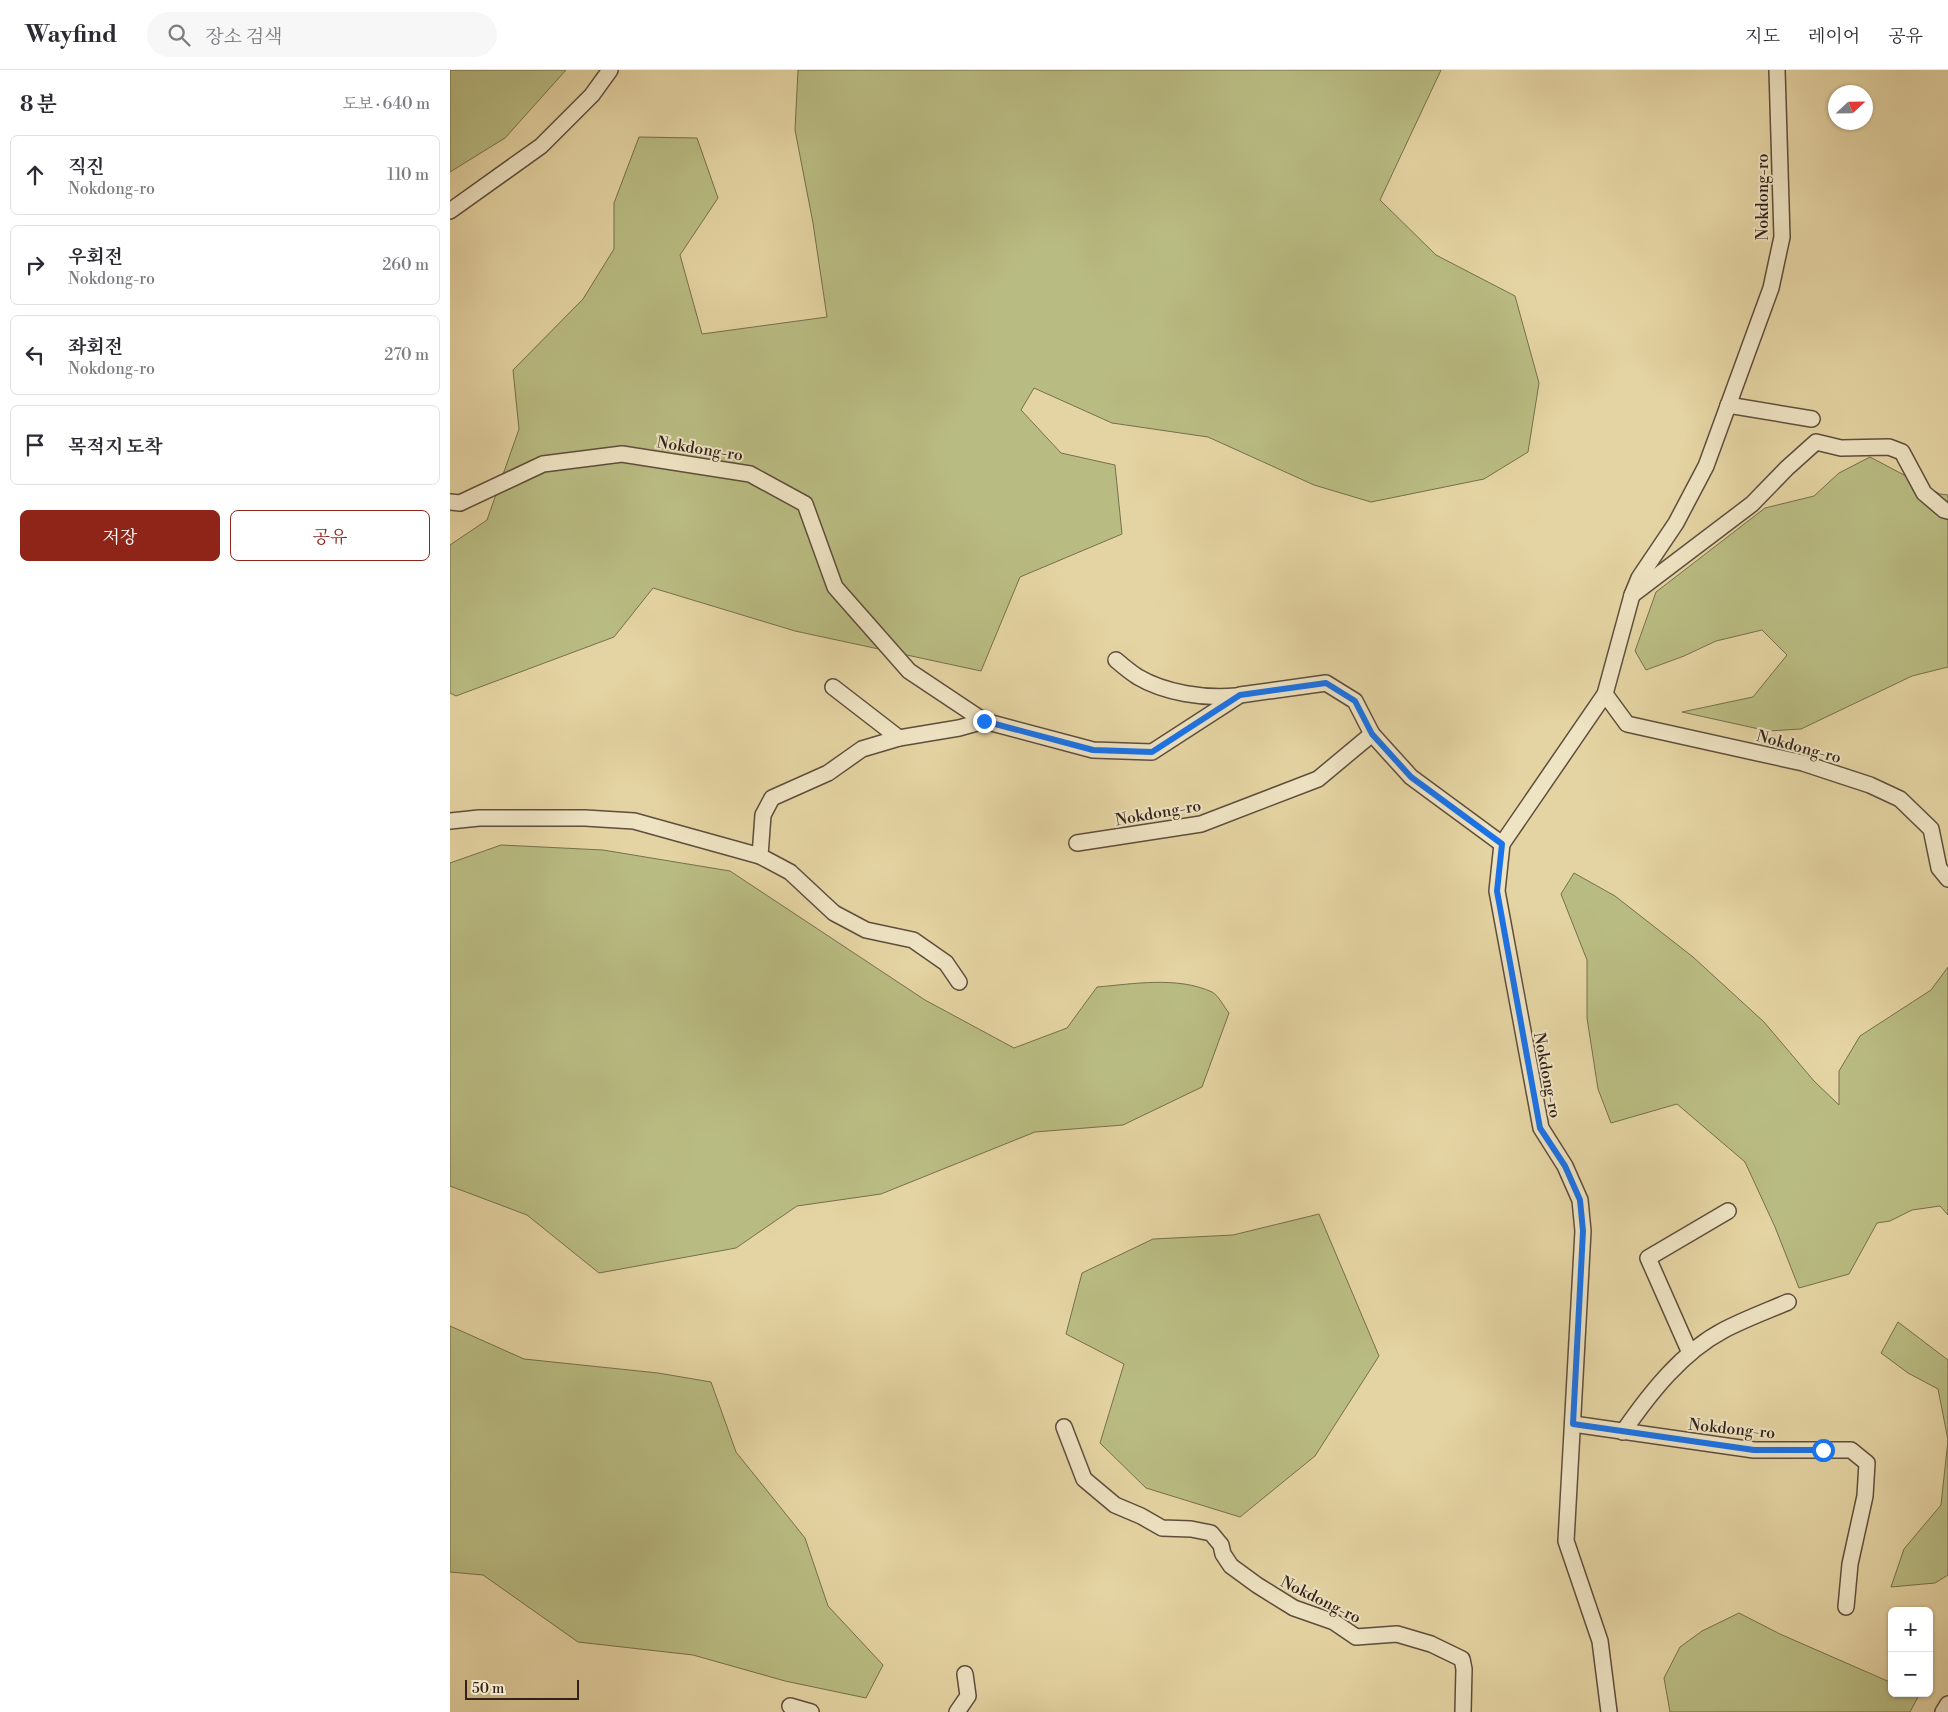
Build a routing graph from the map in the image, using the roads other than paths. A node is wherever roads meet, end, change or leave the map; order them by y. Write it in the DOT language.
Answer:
graph roads {
  1 [pos="610,70"];
  2 [pos="1777,70"];
  3 [pos="450,211"];
  4 [pos="1728,405"];
  5 [pos="1812,419"];
  6 [pos="450,502"];
  7 [pos="1948,511"];
  8 [pos="1632,595"];
  9 [pos="1116,660"];
  10 [pos="833,687"];
  11 [pos="1604,694"];
  12 [pos="1240,695"];
  13 [pos="984,721"];
  14 [pos="1372,734"];
  15 [pos="898,738"];
  16 [pos="450,821"];
  17 [pos="1077,843"];
  18 [pos="1502,844"];
  19 [pos="760,856"];
  20 [pos="1948,879"];
  21 [pos="960,982"];
  22 [pos="1728,1211"];
  23 [pos="1788,1302"];
  24 [pos="1690,1353"];
  25 [pos="1573,1424"];
  26 [pos="1064,1428"];
  27 [pos="1623,1432"];
  28 [pos="1846,1607"];
  29 [pos="965,1674"];
  30 [pos="1948,1704"];
  31 [pos="790,1706"];
  32 [pos="811,1712"];
  33 [pos="958,1712"];
  34 [pos="1463,1712"];
  35 [pos="1610,1712"];
  36 [pos="1943,1712"];
  1 -- 3 [label="street"];
  2 -- 4 [label="street, Nokdong-ro"];
  4 -- 5 [label="street"];
  4 -- 8 [label="street, Nokdong-ro"];
  6 -- 13 [label="street, Nokdong-ro"];
  7 -- 8 [label="street"];
  8 -- 11 [label="street, Nokdong-ro"];
  9 -- 12 [label="street, Nokdong-ro"];
  10 -- 15 [label="street"];
  11 -- 18 [label="street, Nokdong-ro"];
  11 -- 20 [label="street, Nokdong-ro"];
  12 -- 13 [label="street, Nokdong-ro"];
  12 -- 14 [label="street, Nokdong-ro"];
  13 -- 15 [label="street"];
  14 -- 17 [label="street, Nokdong-ro"];
  14 -- 18 [label="street, Nokdong-ro"];
  15 -- 19 [label="street"];
  16 -- 19 [label="street"];
  18 -- 25 [label="street, Nokdong-ro"];
  19 -- 21 [label="street"];
  22 -- 24 [label="street"];
  23 -- 24 [label="street"];
  24 -- 27 [label="street"];
  25 -- 27 [label="street, Nokdong-ro"];
  25 -- 35 [label="street, Nokdong-ro"];
  26 -- 34 [label="street, Nokdong-ro"];
  27 -- 28 [label="street, Nokdong-ro"];
  29 -- 33 [label="street"];
  30 -- 36 [label="street"];
  31 -- 32 [label="street"];
}
